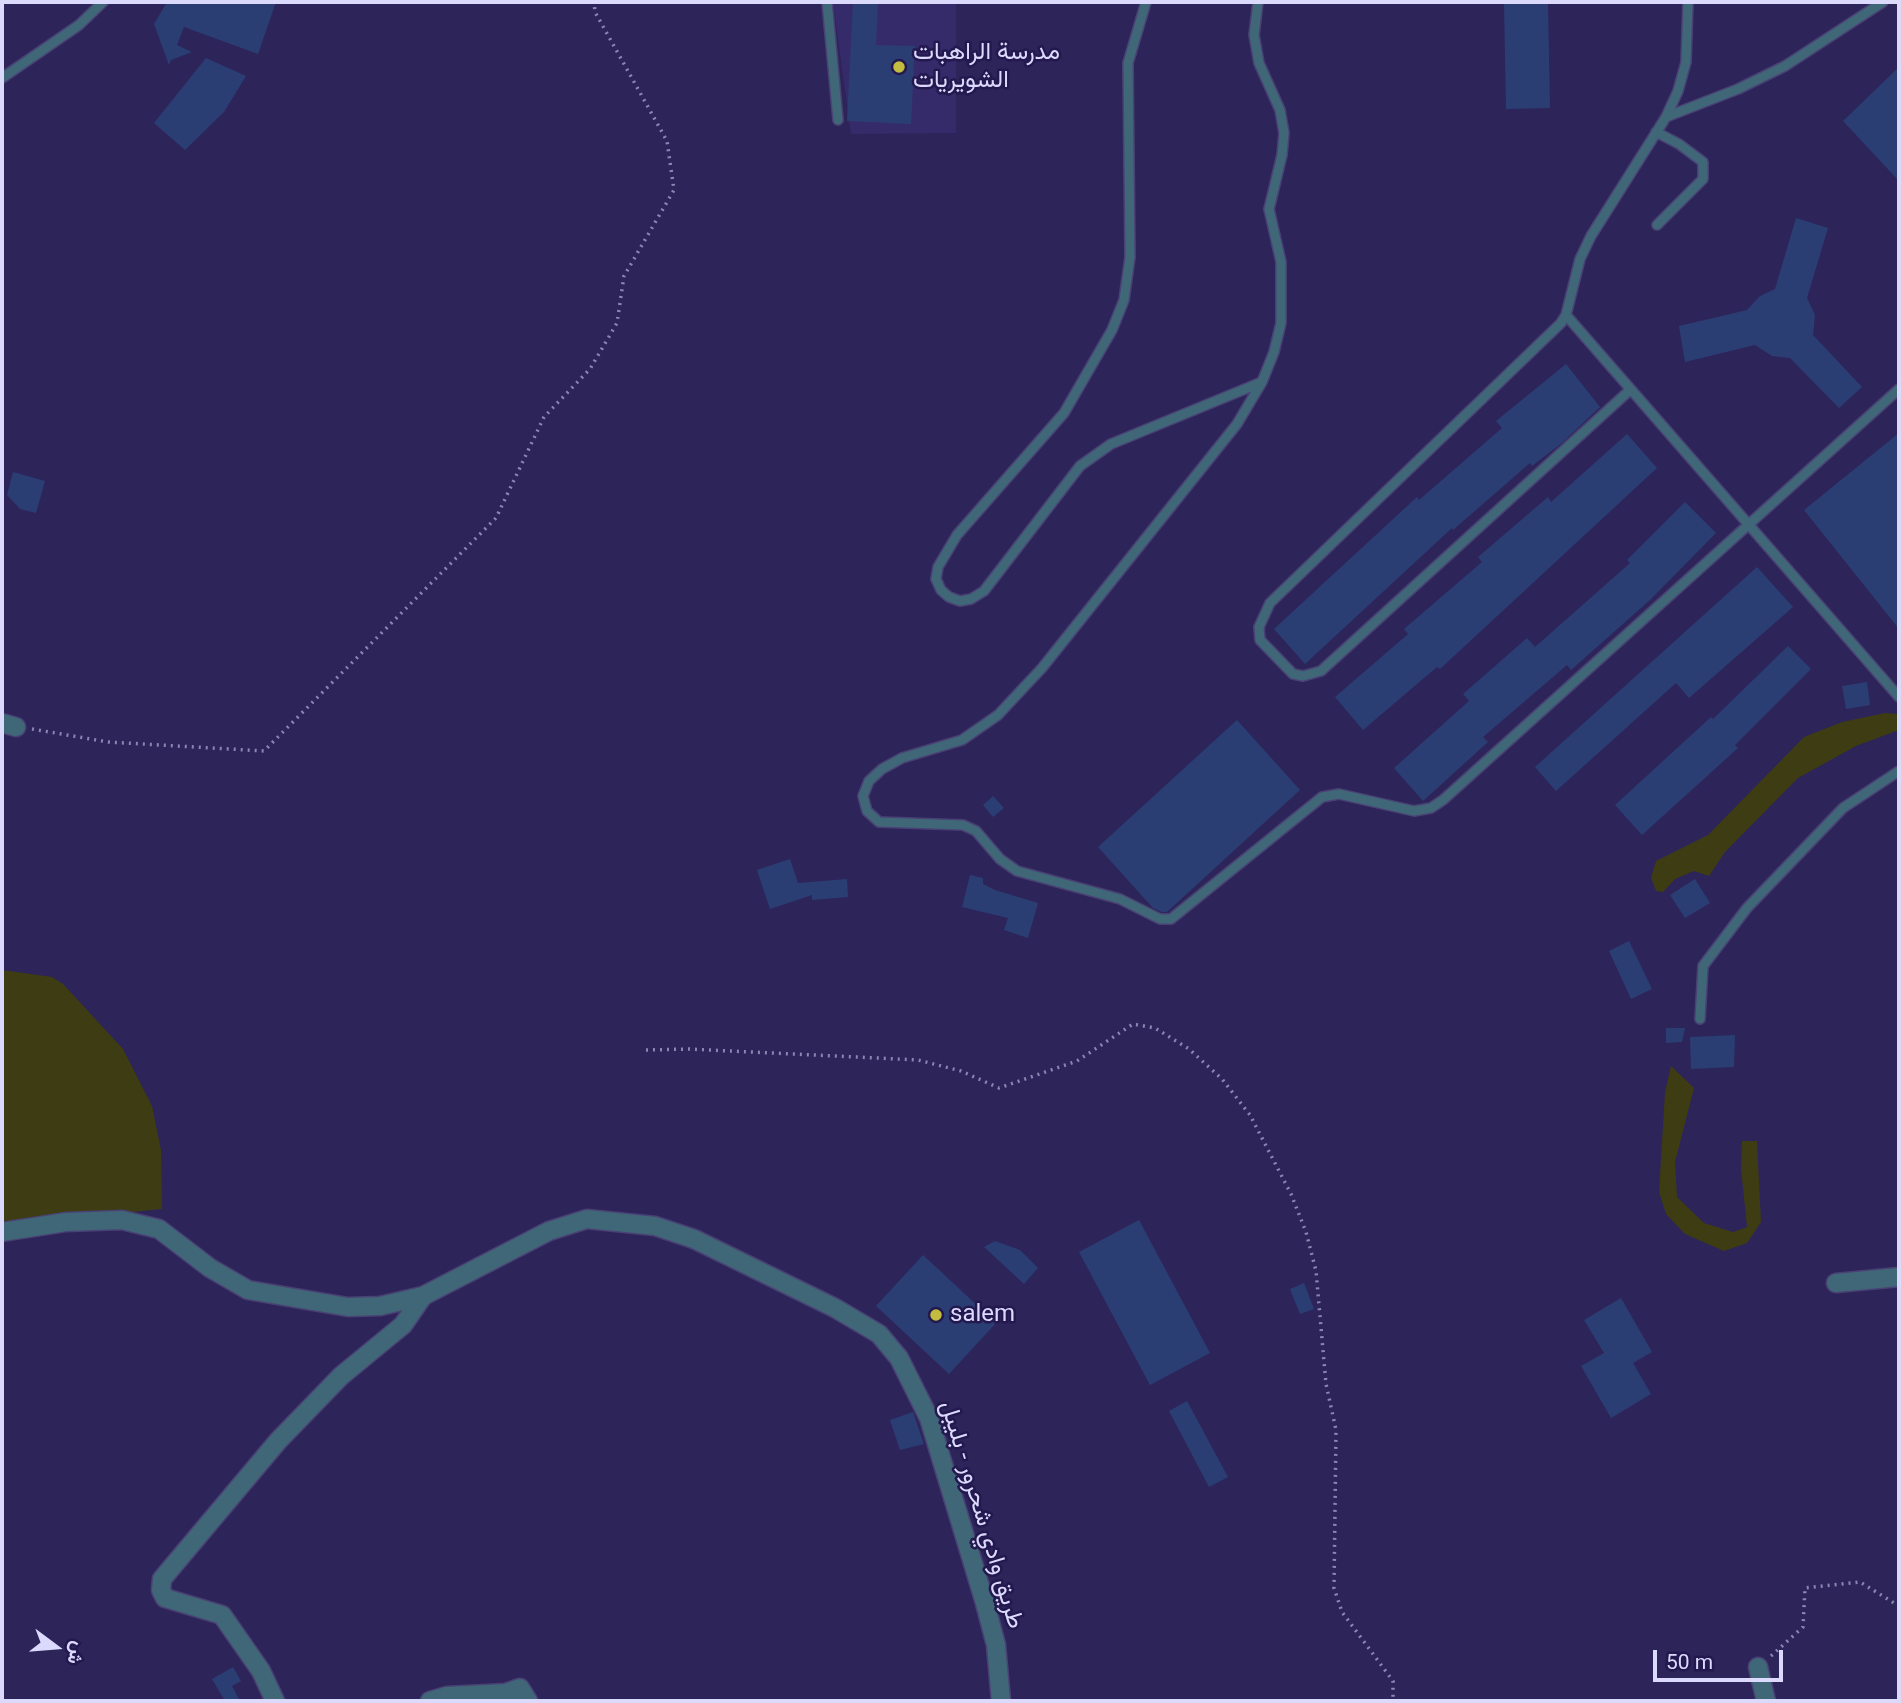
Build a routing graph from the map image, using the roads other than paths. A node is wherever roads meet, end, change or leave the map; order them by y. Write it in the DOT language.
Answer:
graph roads {
  1 [pos="103,2"];
  2 [pos="827,2"];
  3 [pos="1146,2"];
  4 [pos="1688,2"];
  5 [pos="1883,2"];
  6 [pos="1257,3"];
  7 [pos="2,78"];
  8 [pos="1666,117"];
  9 [pos="838,120"];
  10 [pos="1656,132"];
  11 [pos="1657,225"];
  12 [pos="1566,315"];
  13 [pos="1262,382"];
  14 [pos="1899,389"];
  15 [pos="1630,390"];
  16 [pos="1748,525"];
  17 [pos="1899,696"];
  18 [pos="1899,771"];
  19 [pos="1700,1019"];
  20 [pos="2,1232"];
  21 [pos="1899,1277"];
  22 [pos="1836,1283"];
  23 [pos="423,1296"];
  24 [pos="1758,1667"];
  25 [pos="275,1701"];
  26 [pos="430,1701"];
  27 [pos="528,1701"];
  28 [pos="1001,1701"];
  29 [pos="1766,1701"];
  1 -- 7 [label="lane"];
  2 -- 9 [label="lane"];
  3 -- 13 [label="lane"];
  4 -- 8 [label="lane"];
  5 -- 8 [label="lane"];
  6 -- 13 [label="lane"];
  8 -- 10 [label="lane"];
  10 -- 11 [label="lane"];
  10 -- 12 [label="lane"];
  12 -- 15 [label="lane"];
  12 -- 15 [label="lane"];
  13 -- 16 [label="lane"];
  14 -- 16 [label="lane"];
  15 -- 16 [label="lane"];
  16 -- 17 [label="lane"];
  18 -- 19 [label="lane"];
  20 -- 23 [label="street, طريق وادي شحرور - بليبل"];
  21 -- 22 [label="street"];
  23 -- 25 [label="street"];
  23 -- 28 [label="street, طريق وادي شحرور - بليبل"];
  24 -- 29 [label="street"];
  26 -- 27 [label="street"];
}
